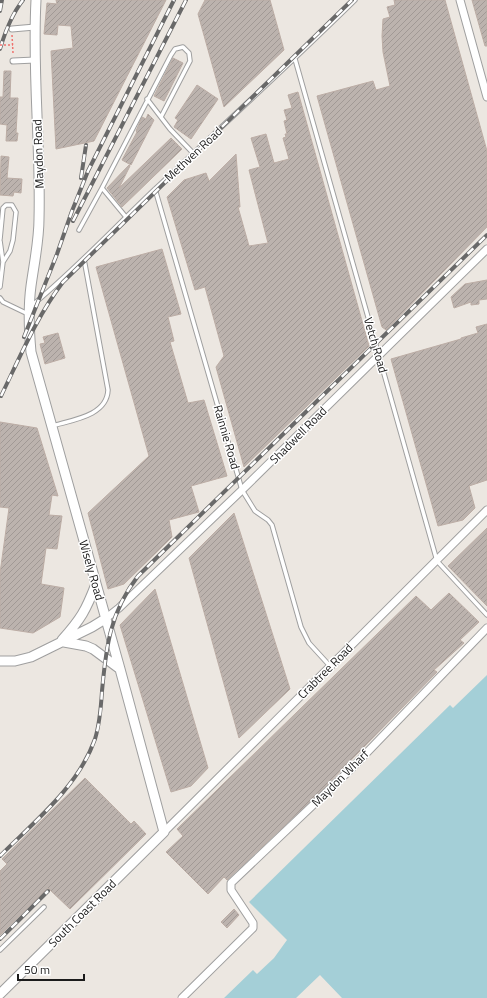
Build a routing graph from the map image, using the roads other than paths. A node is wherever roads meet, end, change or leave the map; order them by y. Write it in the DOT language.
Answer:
graph roads {
  1 [pos="36,0"];
  2 [pos="355,0"];
  3 [pos="460,0"];
  4 [pos="35,27"];
  5 [pos="12,29"];
  6 [pos="295,59"];
  7 [pos="35,60"];
  8 [pos="13,61"];
  9 [pos="487,97"];
  10 [pos="147,99"];
  11 [pos="161,117"];
  12 [pos="194,154"];
  13 [pos="102,188"];
  14 [pos="155,189"];
  15 [pos="126,217"];
  16 [pos="79,230"];
  17 [pos="0,240"];
  18 [pos="487,249"];
  19 [pos="84,258"];
  20 [pos="3,262"];
  21 [pos="0,287"];
  22 [pos="0,298"];
  23 [pos="30,311"];
  24 [pos="379,355"];
  25 [pos="51,427"];
  26 [pos="242,490"];
  27 [pos="487,510"];
  28 [pos="437,561"];
  29 [pos="96,584"];
  30 [pos="487,615"];
  31 [pos="105,619"];
  32 [pos="487,628"];
  33 [pos="60,644"];
  34 [pos="0,661"];
  35 [pos="330,666"];
  36 [pos="120,669"];
  37 [pos="164,832"];
  38 [pos="44,907"];
  39 [pos="0,950"];
  40 [pos="0,994"];
  41 [pos="182,998"];
  1 -- 4 [label="street, Maydon Road"];
  2 -- 6 [label="lane, Methven Road"];
  3 -- 9 [label="street"];
  4 -- 5 [label="street"];
  4 -- 7 [label="street, Maydon Road"];
  6 -- 12 [label="lane, Methven Road"];
  6 -- 24 [label="lane, Vetch Road"];
  7 -- 8 [label="street"];
  7 -- 23 [label="street, Maydon Road"];
  10 -- 11 [label="lane"];
  10 -- 11 [label="lane"];
  10 -- 13 [label="lane"];
  11 -- 12 [label="lane"];
  12 -- 14 [label="lane, Methven Road"];
  13 -- 15 [label="lane"];
  13 -- 16 [label="lane"];
  14 -- 15 [label="lane, Methven Road"];
  14 -- 26 [label="lane, Rainnie Road"];
  15 -- 19 [label="lane, Methven Road"];
  17 -- 20 [label="lane"];
  17 -- 20 [label="lane"];
  18 -- 24 [label="street, Shadwell Road"];
  19 -- 23 [label="lane, Methven Road"];
  19 -- 25 [label="lane"];
  20 -- 21 [label="lane"];
  22 -- 23 [label="lane"];
  23 -- 25 [label="street, Wisely Road"];
  24 -- 26 [label="street, Shadwell Road"];
  24 -- 28 [label="lane, Vetch Road"];
  25 -- 29 [label="street, Wisely Road"];
  26 -- 31 [label="street, Shadwell Road"];
  26 -- 35 [label="lane, Rainnie Road"];
  27 -- 28 [label="street, Crabtree Road"];
  28 -- 30 [label="lane, Vetch Road"];
  28 -- 35 [label="street, Crabtree Road"];
  29 -- 31 [label="street, Wisely Road"];
  29 -- 33 [label="street"];
  31 -- 33 [label="street"];
  31 -- 36 [label="street, Wisely Road"];
  32 -- 41 [label="street, Maydon Wharf"];
  33 -- 34 [label="street"];
  33 -- 36 [label="street"];
  35 -- 37 [label="street, Crabtree Road"];
  36 -- 37 [label="street, Wisely Road"];
  37 -- 40 [label="street, South Coast Road"];
  38 -- 39 [label="lane"];
}
